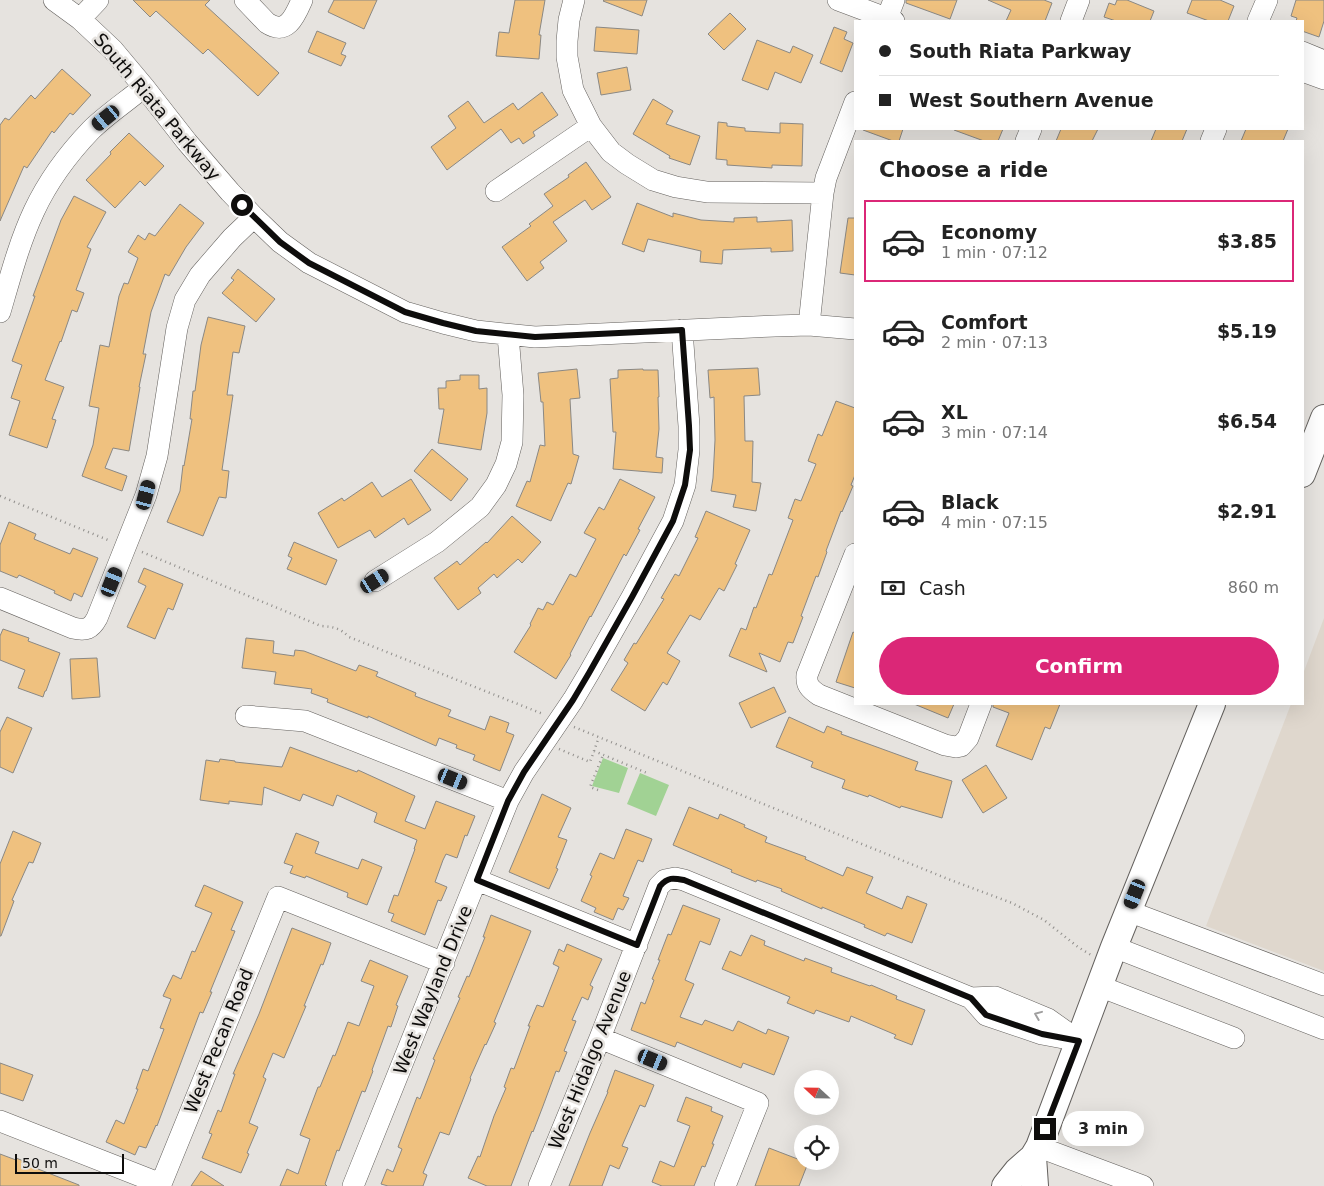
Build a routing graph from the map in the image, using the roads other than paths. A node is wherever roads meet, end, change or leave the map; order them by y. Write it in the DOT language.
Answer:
graph roads {
  1 [pos="54,0"];
  2 [pos="98,0"];
  3 [pos="245,0"];
  4 [pos="302,0"];
  5 [pos="574,0"];
  6 [pos="838,0"];
  7 [pos="1080,0"];
  8 [pos="1267,0"];
  9 [pos="890,15"];
  10 [pos="80,19"];
  11 [pos="1071,20"];
  12 [pos="1258,20"];
  13 [pos="1304,53"];
  14 [pos="1324,60"];
  15 [pos="1304,72"];
  16 [pos="1324,79"];
  17 [pos="144,87"];
  18 [pos="854,105"];
  19 [pos="591,126"];
  20 [pos="496,191"];
  21 [pos="823,193"];
  22 [pos="254,217"];
  23 [pos="0,312"];
  24 [pos="809,325"];
  25 [pos="854,329"];
  26 [pos="682,330"];
  27 [pos="508,335"];
  28 [pos="1324,418"];
  29 [pos="1304,469"];
  30 [pos="854,557"];
  31 [pos="375,581"];
  32 [pos="0,598"];
  33 [pos="981,705"];
  34 [pos="1212,705"];
  35 [pos="246,716"];
  36 [pos="508,801"];
  37 [pos="477,880"];
  38 [pos="1128,911"];
  39 [pos="637,945"];
  40 [pos="1114,947"];
  41 [pos="444,963"];
  42 [pos="1099,986"];
  43 [pos="1324,986"];
  44 [pos="1324,1029"];
  45 [pos="600,1038"];
  46 [pos="1234,1038"];
  47 [pos="1079,1041"];
  48 [pos="0,1121"];
  49 [pos="1036,1152"];
  50 [pos="353,1186"];
  51 [pos="539,1186"];
  52 [pos="725,1186"];
  53 [pos="1005,1186"];
  54 [pos="1035,1186"];
  55 [pos="1144,1186"];
  1 -- 10 [label="street, South Riata Parkway"];
  2 -- 10 [label="street"];
  3 -- 4 [label="street"];
  5 -- 19 [label="street"];
  6 -- 9 [label="street"];
  7 -- 11 [label="street"];
  8 -- 12 [label="street"];
  10 -- 17 [label="street, South Riata Parkway"];
  13 -- 14 [label="street"];
  15 -- 16 [label="street"];
  17 -- 22 [label="street, South Riata Parkway"];
  17 -- 23 [label="street"];
  18 -- 21 [label="street"];
  19 -- 20 [label="street"];
  19 -- 21 [label="street"];
  21 -- 24 [label="street"];
  22 -- 27 [label="street, South Riata Parkway"];
  22 -- 32 [label="street"];
  24 -- 25 [label="street, South Riata Parkway"];
  24 -- 26 [label="street, South Riata Parkway"];
  26 -- 27 [label="street, South Riata Parkway"];
  26 -- 36 [label="street, West Wayland Drive"];
  27 -- 31 [label="street"];
  28 -- 29 [label="main road"];
  30 -- 33 [label="street"];
  34 -- 38 [label="main road"];
  35 -- 36 [label="street"];
  36 -- 37 [label="street, West Wayland Drive"];
  37 -- 39 [label="street"];
  37 -- 41 [label="street, West Wayland Drive"];
  38 -- 40 [label="main road"];
  38 -- 43 [label="street"];
  39 -- 45 [label="street, West Hidalgo Avenue"];
  39 -- 47 [label="street, West Hidalgo Avenue"];
  40 -- 42 [label="main road"];
  40 -- 44 [label="street"];
  41 -- 48 [label="street, West Pecan Road"];
  41 -- 50 [label="street, West Wayland Drive"];
  42 -- 46 [label="street"];
  42 -- 47 [label="main road"];
  45 -- 51 [label="street, West Hidalgo Avenue"];
  45 -- 52 [label="street"];
  47 -- 49 [label="main road"];
  49 -- 53 [label="main road"];
  49 -- 54 [label="main road"];
  49 -- 55 [label="street"];
}
